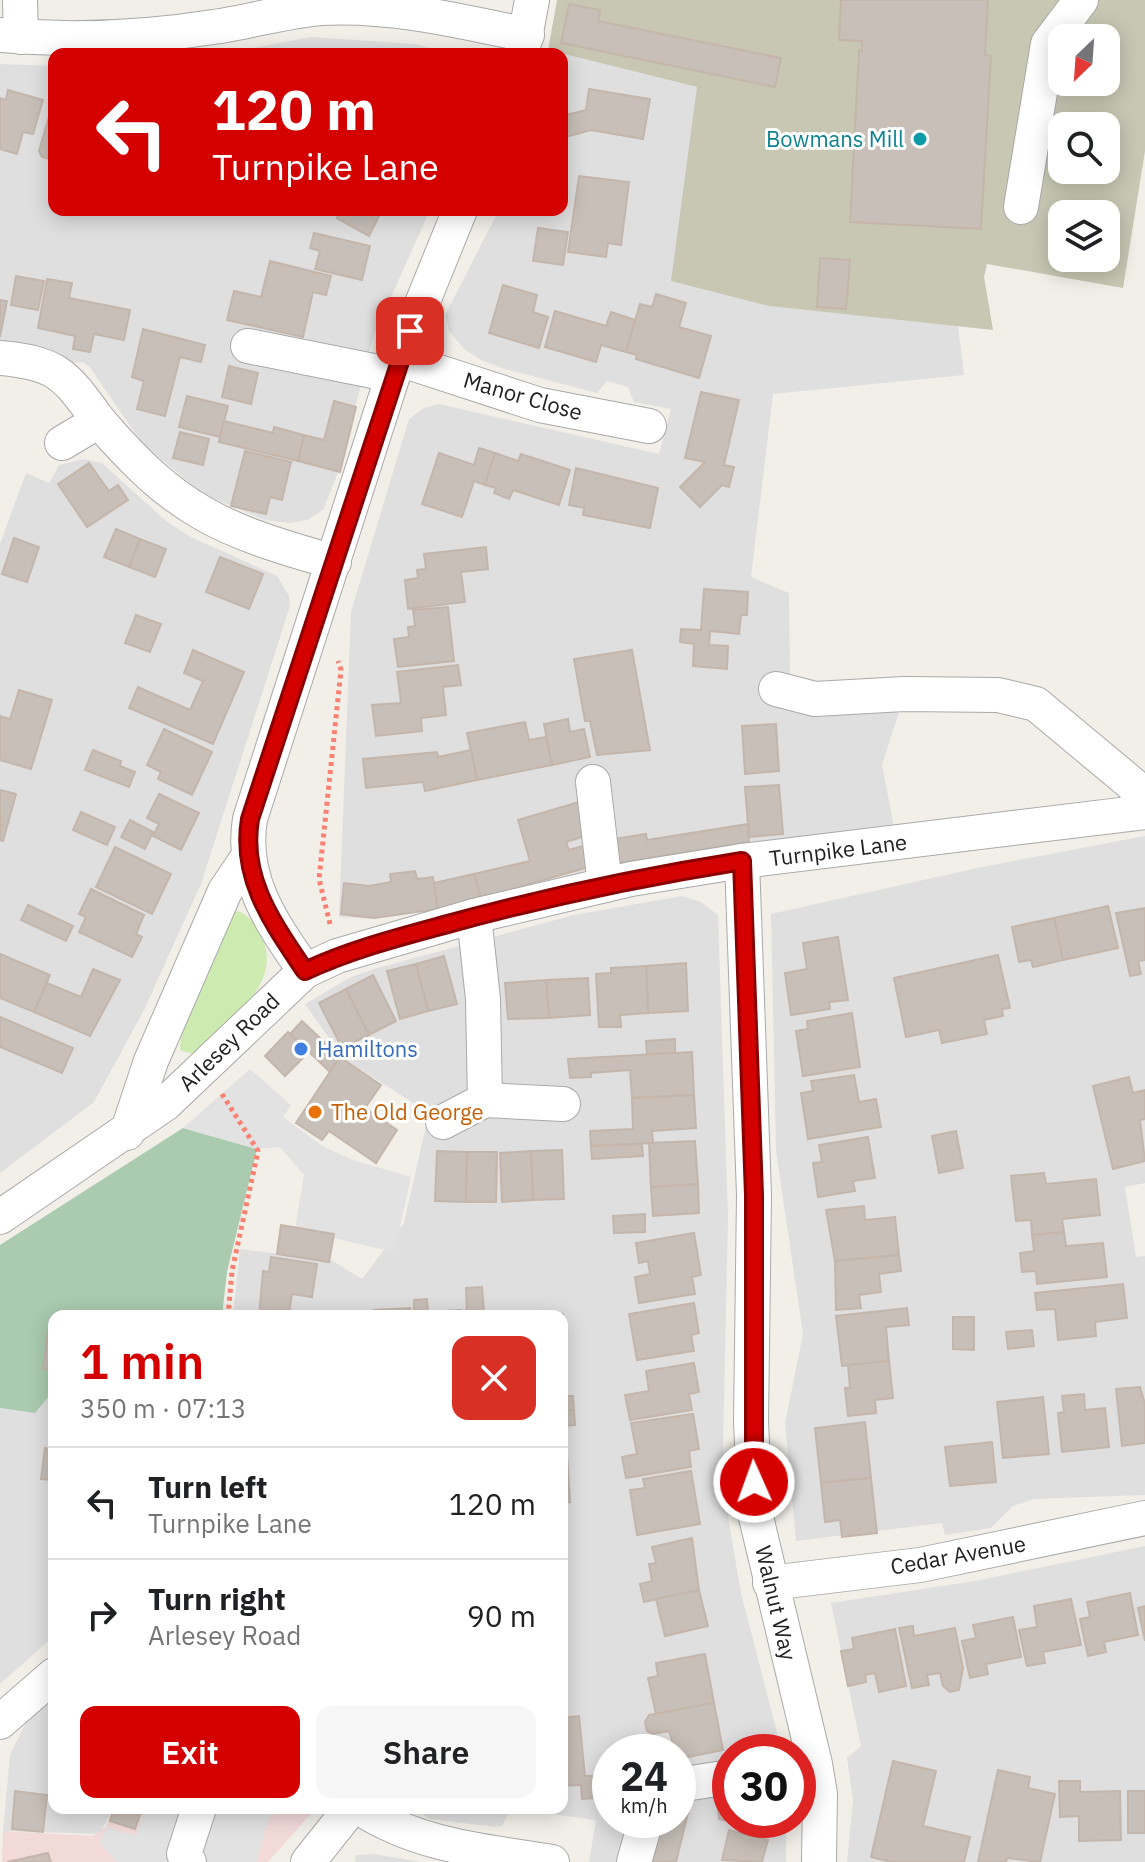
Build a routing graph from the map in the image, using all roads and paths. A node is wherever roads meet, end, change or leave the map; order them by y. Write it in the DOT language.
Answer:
graph roads {
  1 [pos="20,0"];
  2 [pos="532,0"];
  3 [pos="1081,0"];
  4 [pos="11,36"];
  5 [pos="524,45"];
  6 [pos="1021,207"];
  7 [pos="458,216"];
  8 [pos="248,346"];
  9 [pos="0,358"];
  10 [pos="396,367"];
  11 [pos="99,421"];
  12 [pos="649,426"];
  13 [pos="62,443"];
  14 [pos="334,562"];
  15 [pos="337,658"];
  16 [pos="776,689"];
  17 [pos="593,782"];
  18 [pos="1145,803"];
  19 [pos="1145,812"];
  20 [pos="248,857"];
  21 [pos="742,861"];
  22 [pos="605,885"];
  23 [pos="474,916"];
  24 [pos="337,956"];
  25 [pos="305,971"];
  26 [pos="205,1066"];
  27 [pos="485,1100"];
  28 [pos="563,1104"];
  29 [pos="443,1122"];
  30 [pos="127,1133"];
  31 [pos="0,1217"];
  32 [pos="229,1310"];
  33 [pos="1145,1518"];
  34 [pos="770,1583"];
  35 [pos="48,1680"];
  36 [pos="0,1722"];
  37 [pos="800,1734"];
  38 [pos="816,1786"];
  39 [pos="197,1814"];
  40 [pos="346,1814"];
  41 [pos="370,1814"];
  42 [pos="641,1838"];
  43 [pos="189,1862"];
  44 [pos="308,1862"];
  45 [pos="552,1862"];
  46 [pos="634,1862"];
  47 [pos="819,1862"];
  1 -- 4 [label="street"];
  2 -- 5 [label="street"];
  3 -- 6 [label="street"];
  4 -- 5 [label="street"];
  7 -- 10 [label="street"];
  8 -- 10 [label="street, Manor Close"];
  9 -- 11 [label="street"];
  10 -- 12 [label="street, Manor Close"];
  10 -- 14 [label="street"];
  11 -- 13 [label="street"];
  11 -- 14 [label="street"];
  14 -- 20 [label="street"];
  15 -- 24 [label="path"];
  16 -- 18 [label="street"];
  17 -- 22 [label="street"];
  19 -- 21 [label="street, Turnpike Lane"];
  20 -- 25 [label="street"];
  20 -- 30 [label="street, Arlesey Road"];
  21 -- 22 [label="street, Turnpike Lane"];
  21 -- 34 [label="street, Walnut Way"];
  22 -- 23 [label="street, Turnpike Lane"];
  23 -- 24 [label="street, Turnpike Lane"];
  23 -- 27 [label="street"];
  24 -- 25 [label="street, Turnpike Lane"];
  25 -- 26 [label="street, Arlesey Road"];
  26 -- 30 [label="street, Arlesey Road"];
  26 -- 32 [label="path"];
  27 -- 28 [label="street"];
  27 -- 29 [label="street"];
  30 -- 31 [label="street, Arlesey Road"];
  33 -- 34 [label="street, Cedar Avenue"];
  34 -- 37 [label="street, Walnut Way"];
  35 -- 36 [label="street"];
  38 -- 47 [label="street, Walnut Way"];
  39 -- 43 [label="street"];
  40 -- 44 [label="street"];
  41 -- 45 [label="street"];
  42 -- 46 [label="street"];
}
